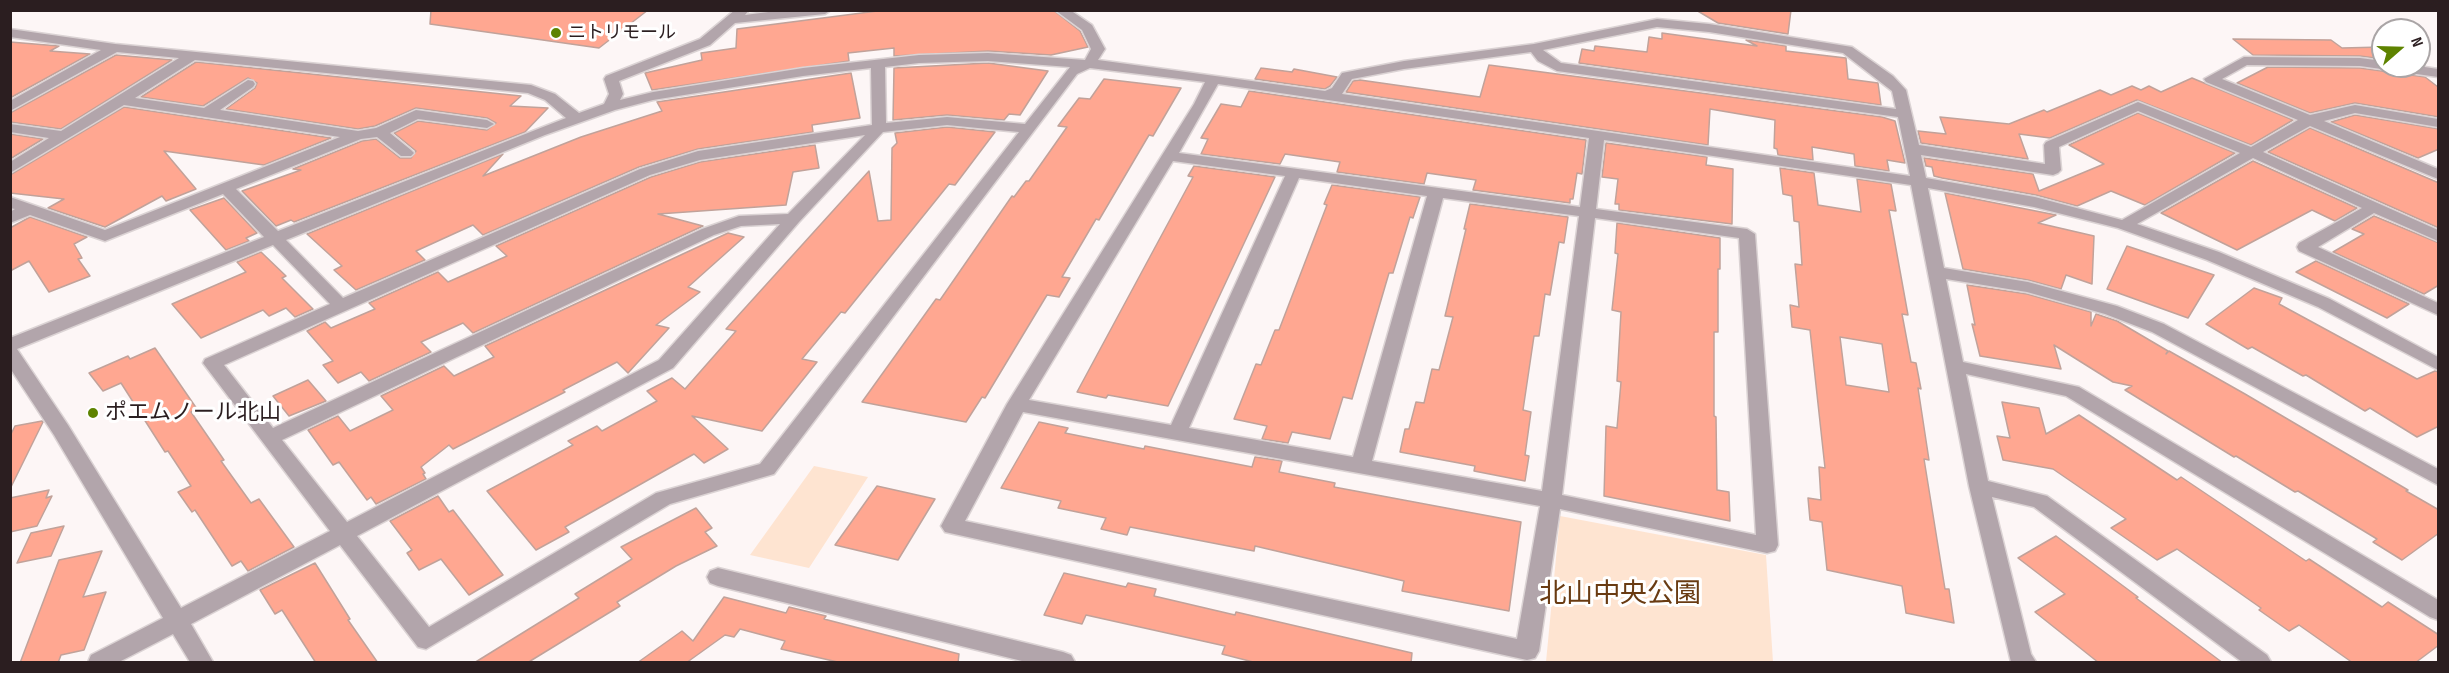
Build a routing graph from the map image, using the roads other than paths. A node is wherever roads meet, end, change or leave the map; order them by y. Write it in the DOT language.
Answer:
graph roads {
  1 [pos="743,10"];
  2 [pos="825,10"];
  3 [pos="1060,10"];
  4 [pos="731,20"];
  5 [pos="10,33"];
  6 [pos="114,48"];
  7 [pos="1534,48"];
  8 [pos="194,55"];
  9 [pos="878,63"];
  10 [pos="1090,63"];
  11 [pos="2371,63"];
  12 [pos="1213,79"];
  13 [pos="248,84"];
  14 [pos="1326,96"];
  15 [pos="122,100"];
  16 [pos="10,106"];
  17 [pos="610,107"];
  18 [pos="206,112"];
  19 [pos="1905,114"];
  20 [pos="577,118"];
  21 [pos="2309,120"];
  22 [pos="2439,123"];
  23 [pos="487,124"];
  24 [pos="10,128"];
  25 [pos="879,128"];
  26 [pos="1029,129"];
  27 [pos="380,132"];
  28 [pos="65,135"];
  29 [pos="358,135"];
  30 [pos="1597,136"];
  31 [pos="1912,149"];
  32 [pos="2251,152"];
  33 [pos="406,153"];
  34 [pos="1168,156"];
  35 [pos="10,169"];
  36 [pos="1294,173"];
  37 [pos="2439,174"];
  38 [pos="1920,182"];
  39 [pos="226,188"];
  40 [pos="1436,193"];
  41 [pos="10,202"];
  42 [pos="2374,207"];
  43 [pos="29,208"];
  44 [pos="1587,213"];
  45 [pos="10,218"];
  46 [pos="793,219"];
  47 [pos="2124,225"];
  48 [pos="2439,236"];
  49 [pos="277,238"];
  50 [pos="1936,272"];
  51 [pos="341,306"];
  52 [pos="2439,310"];
  53 [pos="10,345"];
  54 [pos="10,353"];
  55 [pos="2439,364"];
  56 [pos="1954,366"];
  57 [pos="1017,404"];
  58 [pos="1178,432"];
  59 [pos="270,438"];
  60 [pos="1361,466"];
  61 [pos="2436,474"];
  62 [pos="1979,486"];
  63 [pos="1551,500"];
  64 [pos="345,535"];
  65 [pos="718,577"];
  66 [pos="2439,611"];
  67 [pos="177,621"];
  68 [pos="99,663"];
  69 [pos="202,663"];
  70 [pos="1063,663"];
  71 [pos="2024,663"];
  72 [pos="2259,663"];
  1 -- 4 [label="street"];
  2 -- 4 [label="street"];
  3 -- 10 [label="street"];
  4 -- 17 [label="street"];
  5 -- 6 [label="street"];
  6 -- 8 [label="street"];
  6 -- 16 [label="street"];
  7 -- 14 [label="street"];
  7 -- 19 [label="street"];
  7 -- 19 [label="street"];
  8 -- 15 [label="street"];
  8 -- 20 [label="street"];
  9 -- 10 [label="street"];
  9 -- 17 [label="street"];
  9 -- 25 [label="street"];
  10 -- 12 [label="street"];
  10 -- 26 [label="street"];
  11 -- 21 [label="street"];
  12 -- 14 [label="street"];
  12 -- 34 [label="street"];
  13 -- 18 [label="street"];
  14 -- 30 [label="street"];
  15 -- 18 [label="street"];
  15 -- 28 [label="street"];
  17 -- 20 [label="street"];
  18 -- 29 [label="street"];
  19 -- 31 [label="street"];
  20 -- 49 [label="street"];
  21 -- 22 [label="street"];
  21 -- 32 [label="street"];
  21 -- 37 [label="street"];
  23 -- 27 [label="street"];
  24 -- 28 [label="street"];
  25 -- 26 [label="street"];
  25 -- 46 [label="street"];
  25 -- 51 [label="street"];
  26 -- 64 [label="street"];
  27 -- 29 [label="street"];
  27 -- 33 [label="street"];
  28 -- 35 [label="street"];
  29 -- 39 [label="street"];
  30 -- 38 [label="street"];
  30 -- 44 [label="street"];
  31 -- 32 [label="street"];
  31 -- 38 [label="street"];
  32 -- 42 [label="street"];
  32 -- 47 [label="street"];
  34 -- 36 [label="street"];
  34 -- 57 [label="street"];
  36 -- 40 [label="street"];
  36 -- 58 [label="street"];
  38 -- 47 [label="street"];
  38 -- 50 [label="street"];
  39 -- 43 [label="street"];
  39 -- 49 [label="street"];
  40 -- 44 [label="street"];
  40 -- 60 [label="street"];
  41 -- 43 [label="street"];
  42 -- 48 [label="street"];
  42 -- 52 [label="street"];
  43 -- 45 [label="street"];
  44 -- 63 [label="street"];
  44 -- 63 [label="street"];
  46 -- 59 [label="street"];
  46 -- 64 [label="street"];
  47 -- 55 [label="street"];
  49 -- 51 [label="street"];
  49 -- 53 [label="street"];
  50 -- 56 [label="street"];
  50 -- 61 [label="street"];
  51 -- 59 [label="street"];
  54 -- 67 [label="street"];
  56 -- 62 [label="street"];
  56 -- 66 [label="street"];
  57 -- 58 [label="street"];
  57 -- 63 [label="street"];
  58 -- 60 [label="street"];
  59 -- 64 [label="street"];
  60 -- 63 [label="street"];
  62 -- 71 [label="street"];
  62 -- 72 [label="street"];
  64 -- 67 [label="street"];
  65 -- 70 [label="street"];
  67 -- 68 [label="street"];
  67 -- 69 [label="street"];
}
